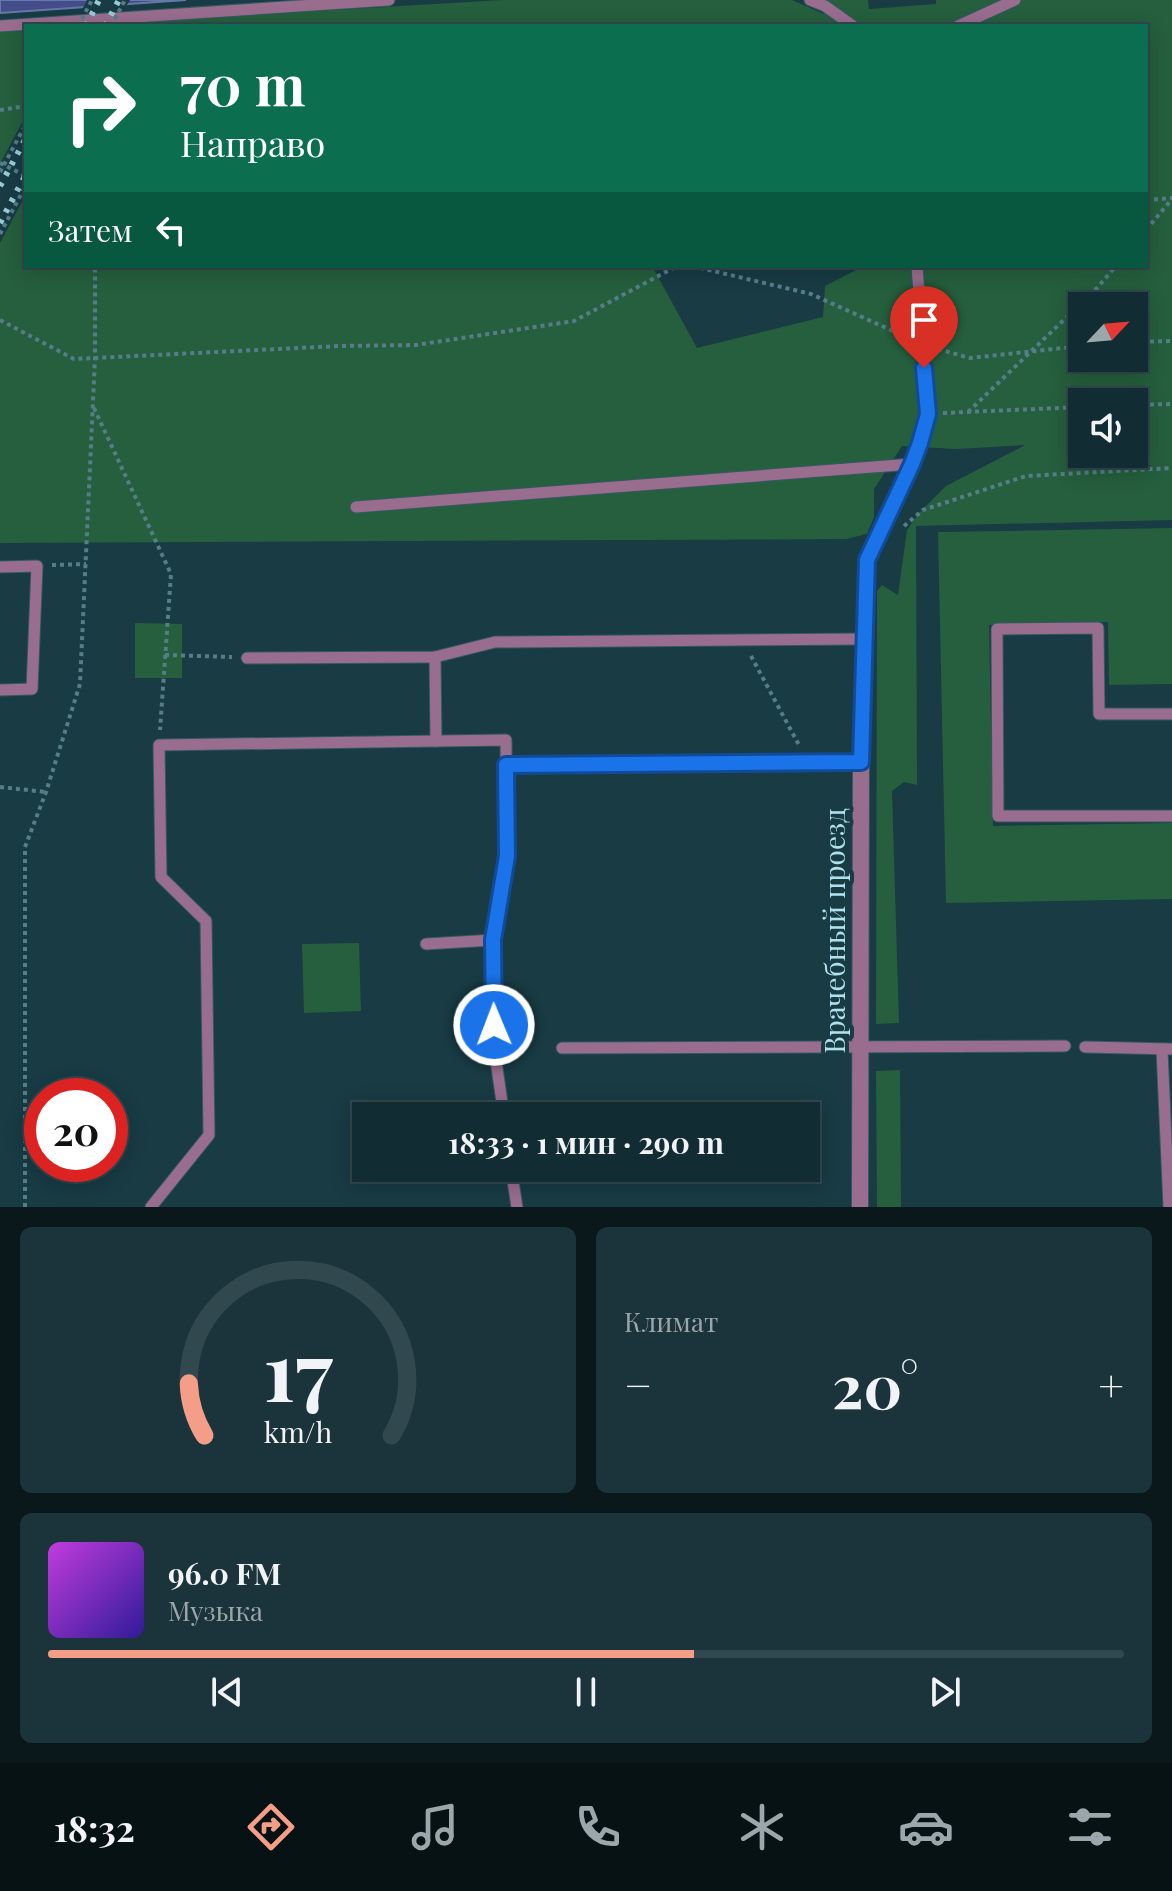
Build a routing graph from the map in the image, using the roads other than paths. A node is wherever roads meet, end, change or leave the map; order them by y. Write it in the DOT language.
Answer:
graph roads {
  1 [pos="389,0"];
  2 [pos="810,0"];
  3 [pos="1015,0"];
  4 [pos="24,24"];
  5 [pos="30,24"];
  6 [pos="850,24"];
  7 [pos="962,24"];
  8 [pos="0,26"];
  9 [pos="917,268"];
  10 [pos="912,464"];
  11 [pos="356,507"];
  12 [pos="867,560"];
  13 [pos="0,567"];
  14 [pos="863,639"];
  15 [pos="435,657"];
  16 [pos="247,658"];
  17 [pos="0,690"];
  18 [pos="1172,714"];
  19 [pos="436,741"];
  20 [pos="861,762"];
  21 [pos="506,765"];
  22 [pos="1172,816"];
  23 [pos="493,940"];
  24 [pos="426,944"];
  25 [pos="860,1046"];
  26 [pos="1065,1046"];
  27 [pos="1085,1047"];
  28 [pos="562,1048"];
  29 [pos="1167,1049"];
  30 [pos="502,1102"];
  31 [pos="513,1182"];
  32 [pos="151,1207"];
  33 [pos="517,1207"];
  34 [pos="860,1207"];
  35 [pos="1169,1207"];
  1 -- 5 [label="lane"];
  2 -- 6 [label="lane"];
  3 -- 7 [label="lane"];
  4 -- 8 [label="lane"];
  9 -- 10 [label="lane"];
  10 -- 11 [label="lane"];
  10 -- 12 [label="lane"];
  12 -- 14 [label="street, Врачебный проезд"];
  13 -- 17 [label="lane"];
  14 -- 15 [label="lane"];
  14 -- 20 [label="street, Врачебный проезд"];
  15 -- 16 [label="lane"];
  15 -- 19 [label="lane"];
  18 -- 22 [label="lane"];
  19 -- 21 [label="lane"];
  19 -- 32 [label="lane"];
  20 -- 21 [label="lane"];
  20 -- 25 [label="street, Врачебный проезд"];
  21 -- 23 [label="lane"];
  23 -- 24 [label="lane"];
  23 -- 30 [label="lane"];
  25 -- 26 [label="lane"];
  25 -- 28 [label="lane"];
  25 -- 34 [label="street, Врачебный проезд"];
  27 -- 29 [label="lane"];
  29 -- 35 [label="lane"];
  31 -- 33 [label="lane"];
}
